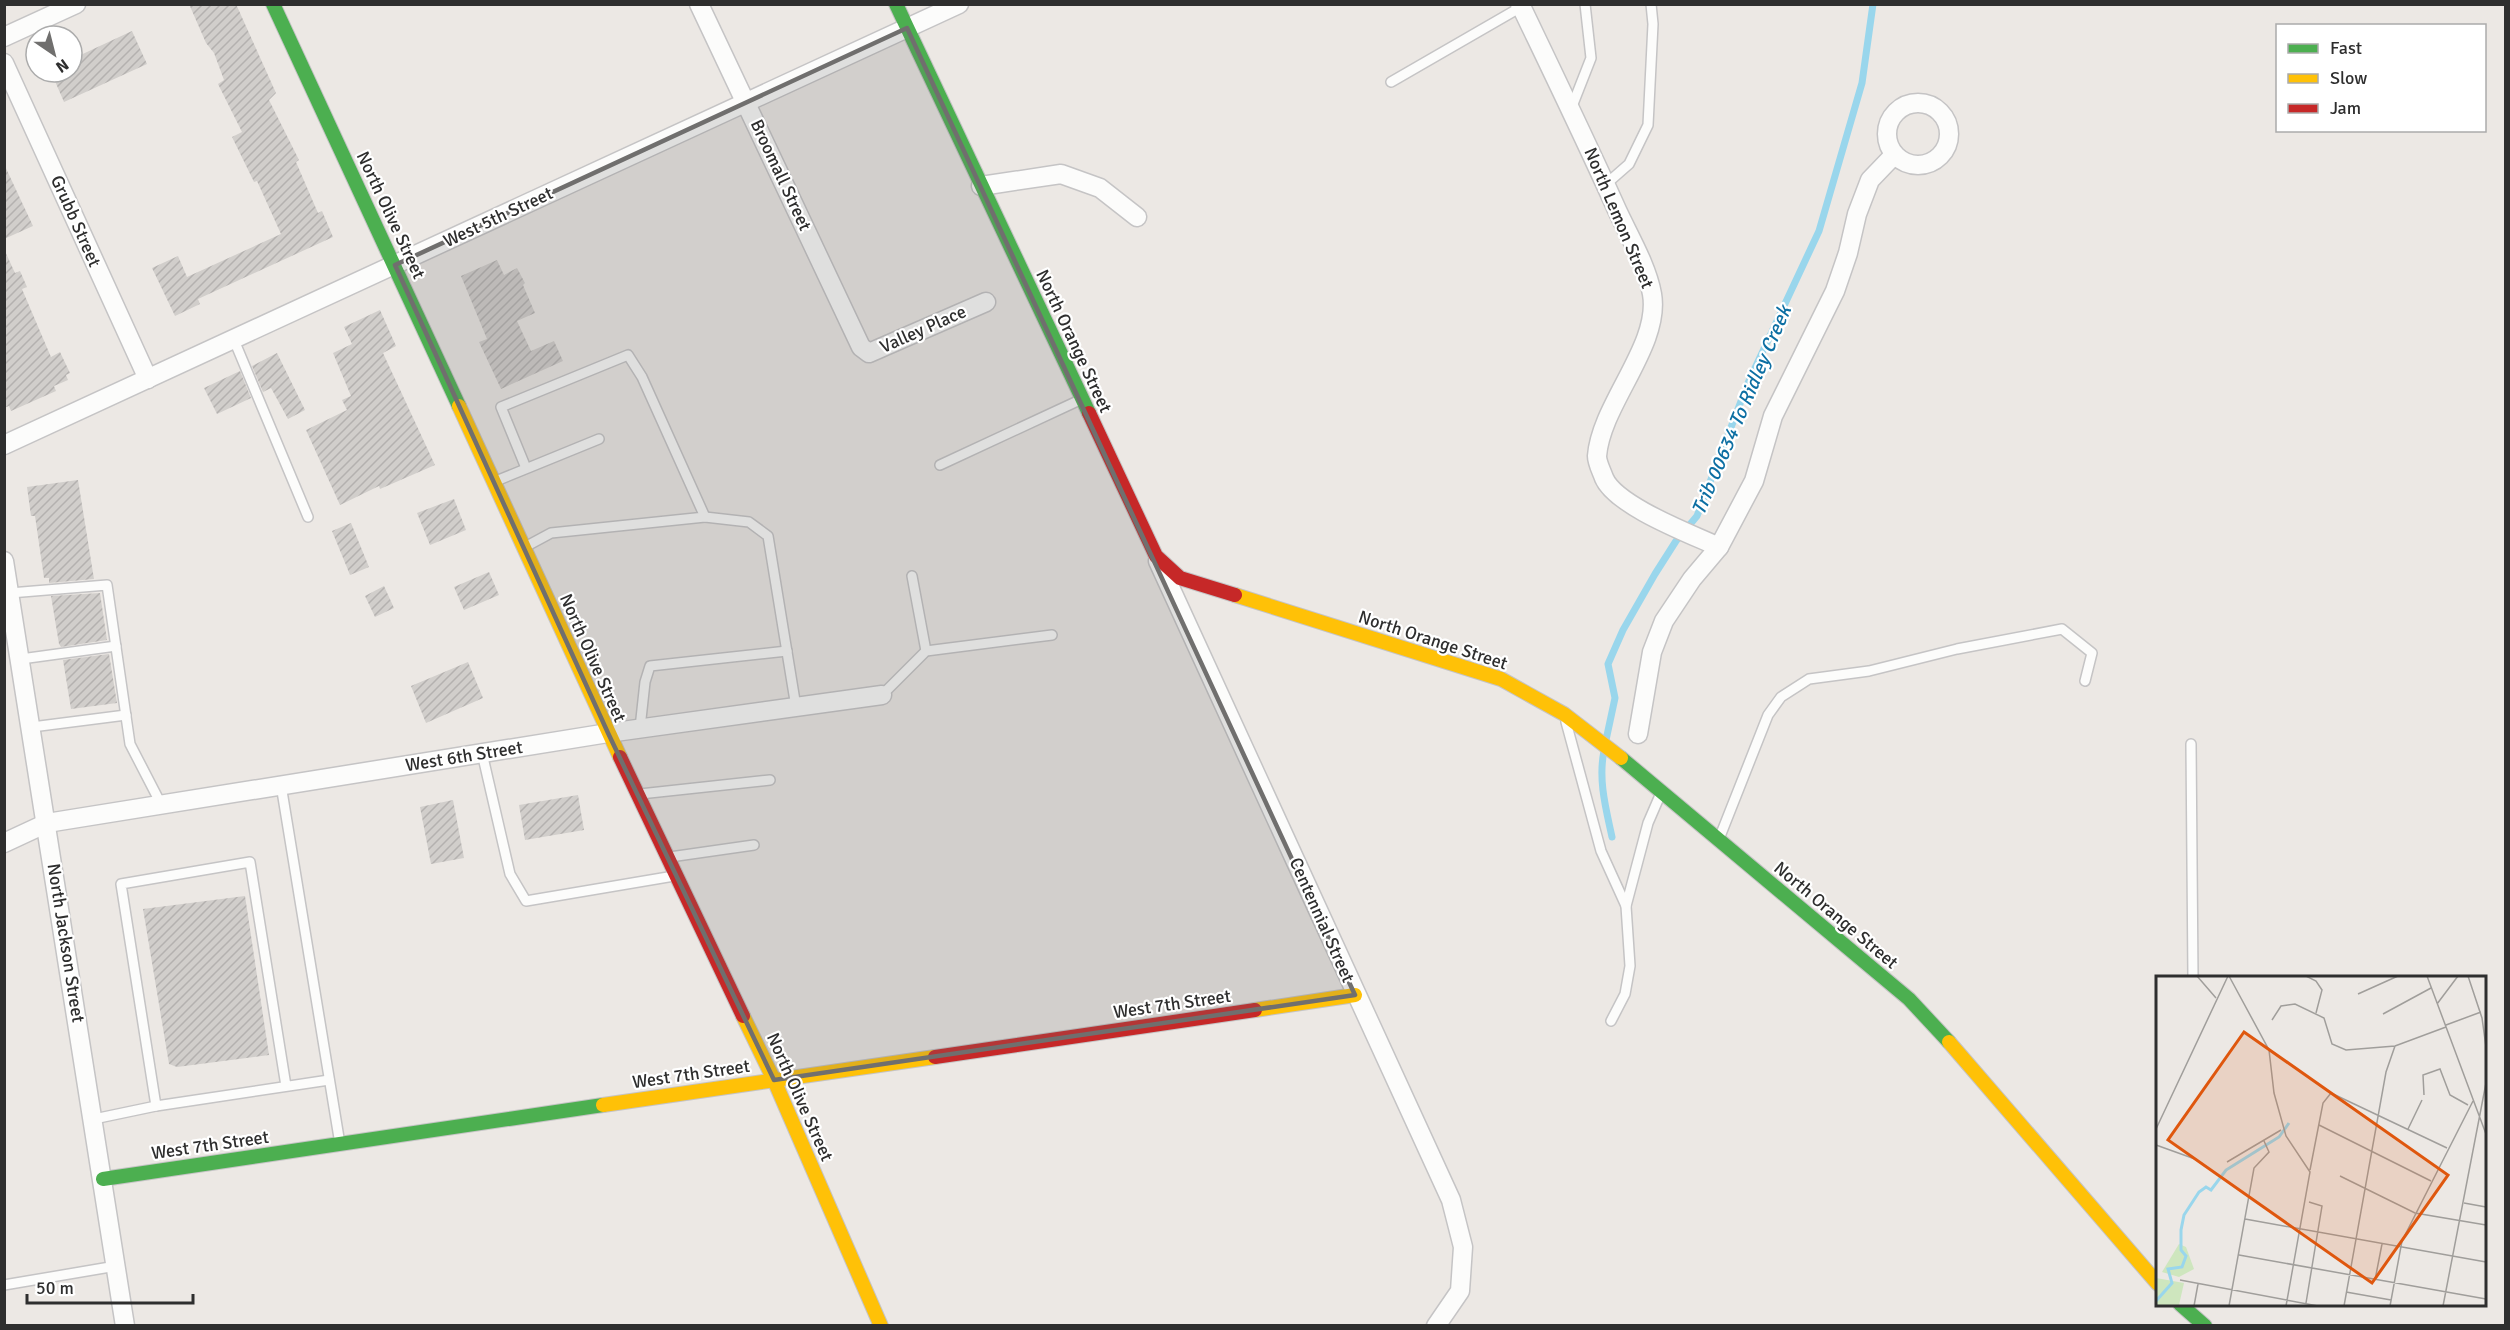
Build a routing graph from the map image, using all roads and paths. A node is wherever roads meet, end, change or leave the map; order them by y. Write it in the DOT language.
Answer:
graph roads {
  1 [pos="76,4"];
  2 [pos="273,4"];
  3 [pos="699,4"];
  4 [pos="896,4"];
  5 [pos="959,4"];
  6 [pos="1585,4"];
  7 [pos="1651,4"];
  8 [pos="1520,6"];
  9 [pos="907,28"];
  10 [pos="4,37"];
  11 [pos="4,63"];
  12 [pos="1391,82"];
  13 [pos="747,102"];
  14 [pos="1571,110"];
  15 [pos="1894,155"];
  16 [pos="1605,185"];
  17 [pos="981,186"];
  18 [pos="1137,217"];
  19 [pos="395,265"];
  20 [pos="986,302"];
  21 [pos="234,340"];
  22 [pos="861,347"];
  23 [pos="147,379"];
  24 [pos="1082,399"];
  25 [pos="599,439"];
  26 [pos="4,445"];
  27 [pos="940,465"];
  28 [pos="526,468"];
  29 [pos="494,482"];
  30 [pos="705,517"];
  31 [pos="308,518"];
  32 [pos="1719,547"];
  33 [pos="524,548"];
  34 [pos="1156,556"];
  35 [pos="4,561"];
  36 [pos="912,576"];
  37 [pos="10,593"];
  38 [pos="1052,635"];
  39 [pos="116,646"];
  40 [pos="787,651"];
  41 [pos="926,651"];
  42 [pos="21,659"];
  43 [pos="2085,681"];
  44 [pos="882,695"];
  45 [pos="796,707"];
  46 [pos="1564,714"];
  47 [pos="126,715"];
  48 [pos="32,727"];
  49 [pos="640,728"];
  50 [pos="608,733"];
  51 [pos="1638,734"];
  52 [pos="2191,744"];
  53 [pos="482,753"];
  54 [pos="770,780"];
  55 [pos="281,785"];
  56 [pos="1661,791"];
  57 [pos="637,794"];
  58 [pos="161,804"];
  59 [pos="47,823"];
  60 [pos="1718,841"];
  61 [pos="4,843"];
  62 [pos="754,845"];
  63 [pos="668,857"];
  64 [pos="676,876"];
  65 [pos="1626,906"];
  66 [pos="2193,976"];
  67 [pos="1356,995"];
  68 [pos="1611,1020"];
  69 [pos="329,1080"];
  70 [pos="774,1080"];
  71 [pos="286,1086"];
  72 [pos="156,1106"];
  73 [pos="94,1119"];
  74 [pos="340,1144"];
  75 [pos="103,1179"];
  76 [pos="116,1266"];
  77 [pos="2156,1283"];
  78 [pos="4,1285"];
  79 [pos="2181,1306"];
  80 [pos="125,1326"];
  81 [pos="881,1326"];
  82 [pos="1436,1326"];
  83 [pos="2205,1326"];
  1 -- 10 [label="street"];
  2 -- 19 [label="street, North Olive Street"];
  3 -- 13 [label="street, Broomall Street"];
  4 -- 9 [label="street, North Orange Street"];
  5 -- 9 [label="street, West 5th Street"];
  6 -- 14 [label="lane"];
  7 -- 16 [label="lane"];
  8 -- 12 [label="lane"];
  8 -- 14 [label="street, North Lemon Street"];
  9 -- 13 [label="street, West 5th Street"];
  9 -- 17 [label="street, North Orange Street"];
  11 -- 23 [label="street, Grubb Street"];
  13 -- 19 [label="street, West 5th Street"];
  13 -- 22 [label="street, Broomall Street"];
  14 -- 16 [label="street, North Lemon Street"];
  15 -- 32 [label="street"];
  16 -- 32 [label="street, North Lemon Street"];
  17 -- 18 [label="street"];
  17 -- 24 [label="street, North Orange Street"];
  19 -- 21 [label="street, West 5th Street"];
  19 -- 29 [label="street, North Olive Street"];
  20 -- 22 [label="street, Valley Place"];
  21 -- 23 [label="street, West 5th Street"];
  21 -- 31 [label="lane"];
  23 -- 26 [label="street, West 5th Street"];
  24 -- 27 [label="lane"];
  24 -- 34 [label="street, North Orange Street"];
  25 -- 28 [label="lane"];
  28 -- 29 [label="lane"];
  28 -- 30 [label="lane"];
  29 -- 33 [label="street, North Olive Street"];
  30 -- 33 [label="lane"];
  30 -- 40 [label="lane"];
  32 -- 51 [label="street"];
  33 -- 50 [label="street, North Olive Street"];
  34 -- 46 [label="street, North Orange Street"];
  34 -- 67 [label="street, Centennial Street"];
  35 -- 37 [label="street, North Jackson Street"];
  36 -- 41 [label="lane"];
  37 -- 39 [label="lane"];
  37 -- 42 [label="street, North Jackson Street"];
  38 -- 41 [label="lane"];
  39 -- 42 [label="lane"];
  39 -- 47 [label="lane"];
  40 -- 45 [label="lane"];
  40 -- 49 [label="lane"];
  41 -- 44 [label="lane"];
  42 -- 48 [label="street, North Jackson Street"];
  43 -- 60 [label="lane"];
  44 -- 45 [label="street, West 6th Street"];
  45 -- 49 [label="street, West 6th Street"];
  46 -- 56 [label="street, North Orange Street"];
  46 -- 65 [label="lane"];
  47 -- 48 [label="lane"];
  47 -- 58 [label="lane"];
  48 -- 59 [label="street, North Jackson Street"];
  49 -- 50 [label="street, West 6th Street"];
  50 -- 53 [label="street, West 6th Street"];
  50 -- 57 [label="street, North Olive Street"];
  52 -- 66 [label="lane"];
  53 -- 55 [label="street, West 6th Street"];
  53 -- 64 [label="lane"];
  54 -- 57 [label="lane"];
  55 -- 58 [label="street, West 6th Street"];
  55 -- 69 [label="lane"];
  56 -- 60 [label="street, North Orange Street"];
  56 -- 65 [label="lane"];
  57 -- 63 [label="street, North Olive Street"];
  58 -- 59 [label="street, West 6th Street"];
  59 -- 61 [label="street, West 6th Street"];
  59 -- 73 [label="street, North Jackson Street"];
  60 -- 77 [label="street, North Orange Street"];
  62 -- 63 [label="lane"];
  63 -- 64 [label="street, North Olive Street"];
  64 -- 70 [label="street, North Olive Street"];
  65 -- 68 [label="lane"];
  67 -- 70 [label="street, West 7th Street"];
  67 -- 82 [label="street, Centennial Street"];
  69 -- 71 [label="lane"];
  69 -- 74 [label="lane"];
  70 -- 74 [label="street, West 7th Street"];
  70 -- 81 [label="street, North Olive Street"];
  71 -- 72 [label="lane"];
  71 -- 72 [label="lane"];
  72 -- 73 [label="lane"];
  73 -- 75 [label="street, North Jackson Street"];
  74 -- 75 [label="street, West 7th Street"];
  75 -- 76 [label="street, North Jackson Street"];
  76 -- 78 [label="lane"];
  76 -- 80 [label="street, North Jackson Street"];
  79 -- 83 [label="street"];
}
